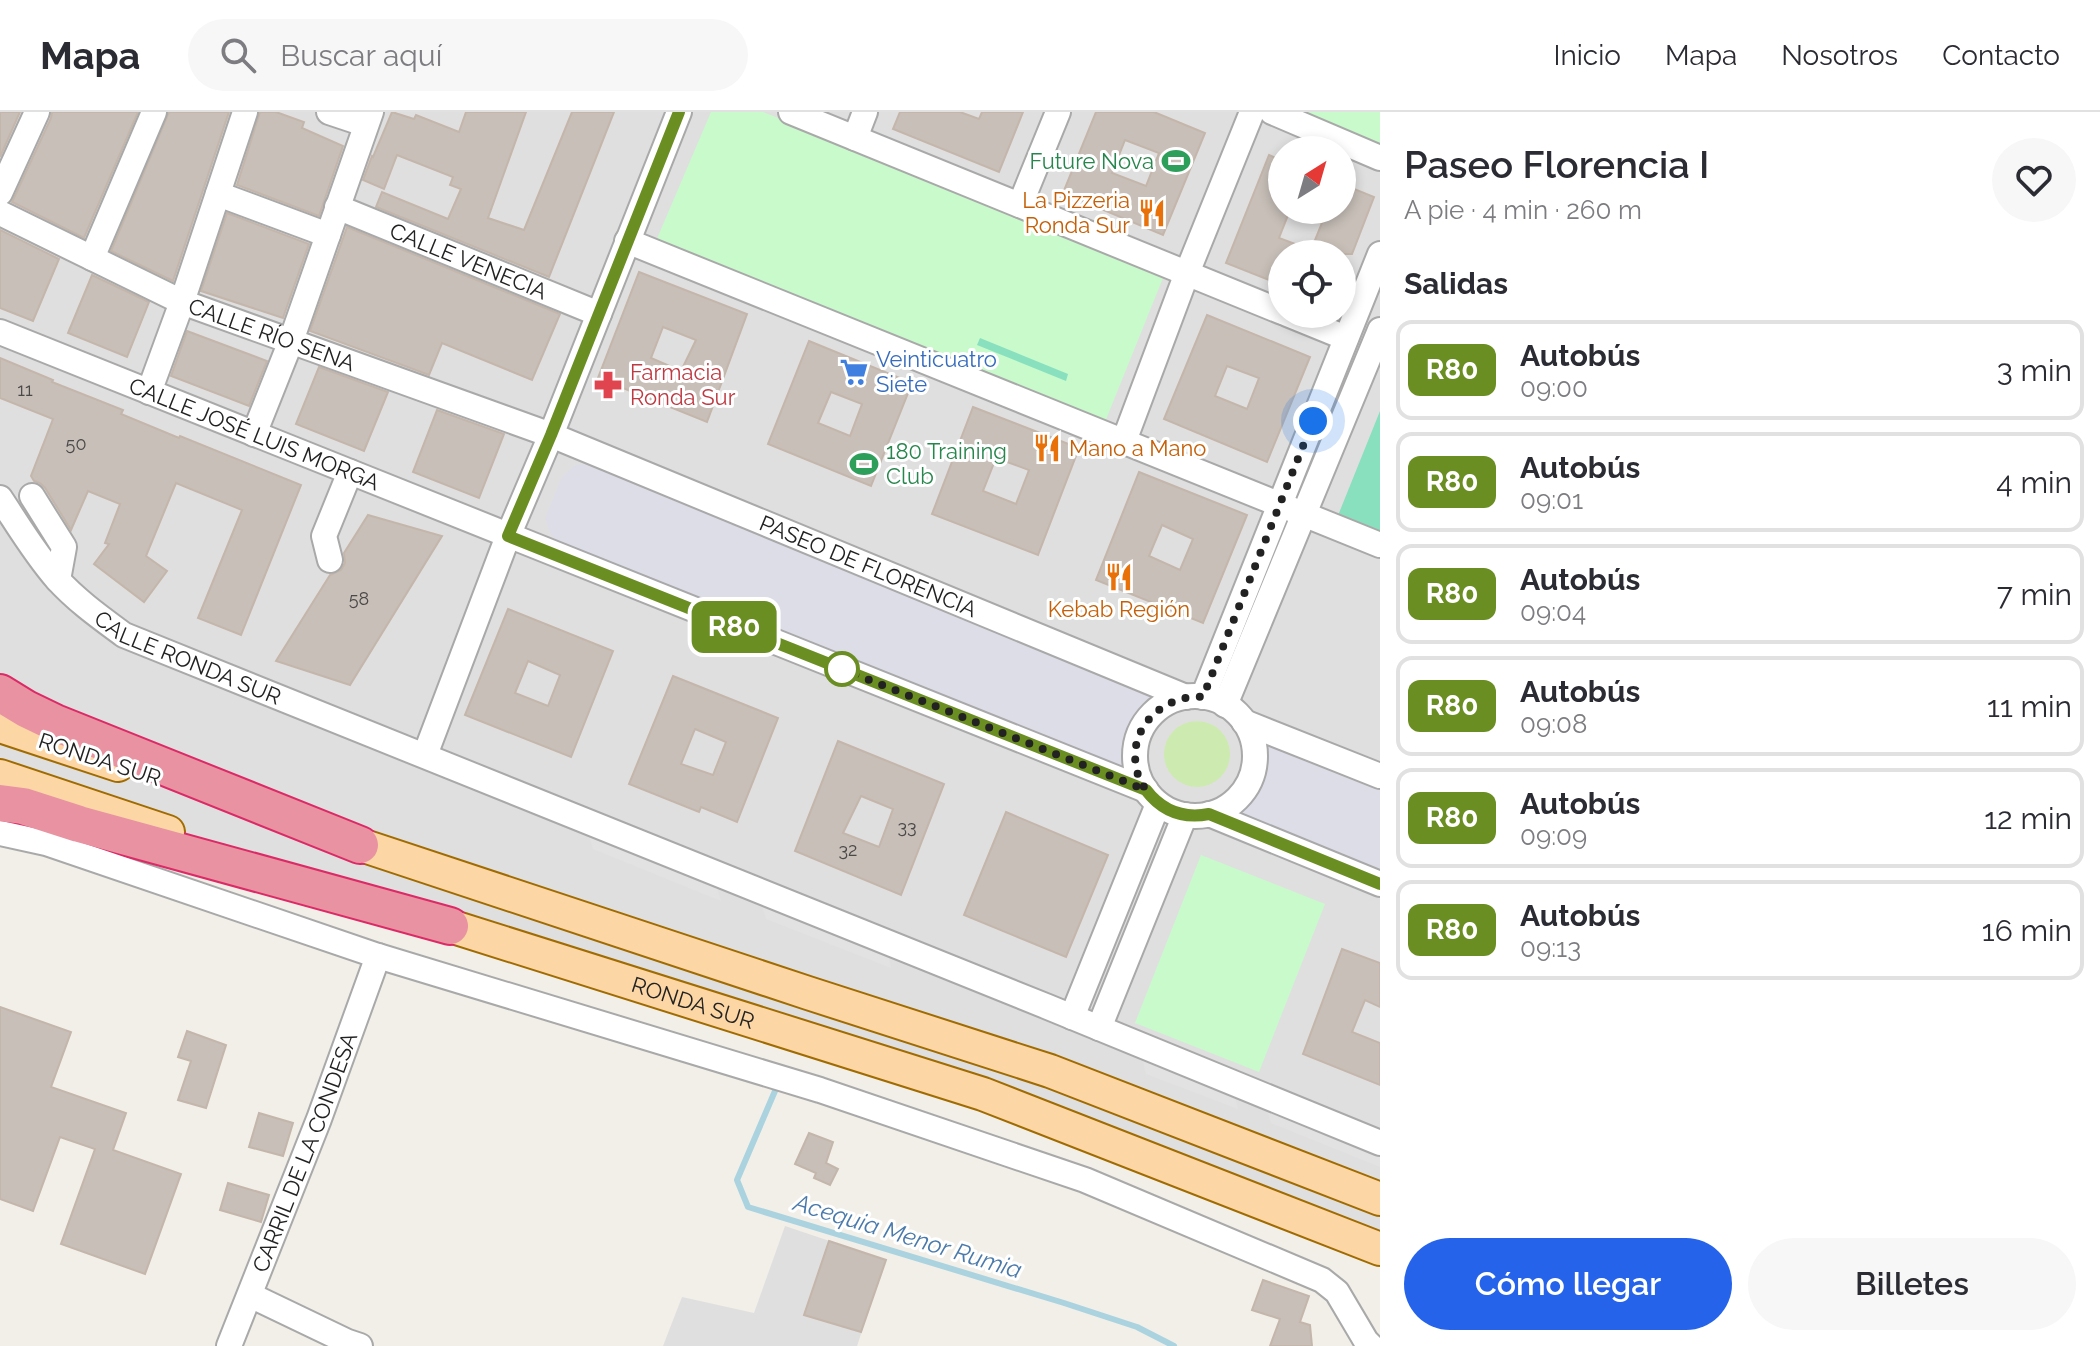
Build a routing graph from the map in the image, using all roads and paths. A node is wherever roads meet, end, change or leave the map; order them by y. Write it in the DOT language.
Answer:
graph roads {
  1 [pos="37,112"];
  2 [pos="154,112"];
  3 [pos="245,112"];
  4 [pos="329,112"];
  5 [pos="679,112"];
  6 [pos="791,112"];
  7 [pos="865,112"];
  8 [pos="1058,112"];
  9 [pos="1252,112"];
  10 [pos="1272,112"];
  11 [pos="368,118"];
  12 [pos="855,138"];
  13 [pos="1380,158"];
  14 [pos="0,193"];
  15 [pos="218,194"];
  16 [pos="1020,205"];
  17 [pos="337,207"];
  18 [pos="0,213"];
  19 [pos="328,235"];
  20 [pos="627,241"];
  21 [pos="1380,254"];
  22 [pos="92,258"];
  23 [pos="1187,273"];
  24 [pos="182,302"];
  25 [pos="1268,306"];
  26 [pos="599,314"];
  27 [pos="1321,328"];
  28 [pos="1380,330"];
  29 [pos="0,332"];
  30 [pos="1346,338"];
  31 [pos="291,341"];
  32 [pos="149,392"];
  33 [pos="254,434"];
  34 [pos="551,435"];
  35 [pos="1124,441"];
  36 [pos="350,472"];
  37 [pos="32,496"];
  38 [pos="0,498"];
  39 [pos="1279,503"];
  40 [pos="1304,513"];
  41 [pos="508,536"];
  42 [pos="1380,545"];
  43 [pos="330,560"];
  44 [pos="58,580"];
  45 [pos="0,693"];
  46 [pos="1205,700"];
  47 [pos="1244,722"];
  48 [pos="0,726"];
  49 [pos="425,755"];
  50 [pos="0,776"];
  51 [pos="1380,776"];
  52 [pos="1152,797"];
  53 [pos="0,803"];
  54 [pos="1209,814"];
  55 [pos="1185,815"];
  56 [pos="0,833"];
  57 [pos="360,845"];
  58 [pos="1380,884"];
  59 [pos="450,926"];
  60 [pos="378,956"];
  61 [pos="1072,1017"];
  62 [pos="1099,1028"];
  63 [pos="1380,1143"];
  64 [pos="1380,1199"];
  65 [pos="1380,1249"];
  66 [pos="250,1295"];
  67 [pos="1353,1320"];
  68 [pos="229,1346"];
  69 [pos="360,1346"];
  70 [pos="1356,1346"];
  71 [pos="1371,1346"];
  1 -- 14 [label="street"];
  2 -- 22 [label="street"];
  3 -- 15 [label="street"];
  4 -- 11 [label="street"];
  5 -- 20 [label="street"];
  6 -- 12 [label="street"];
  7 -- 12 [label="street"];
  8 -- 16 [label="street"];
  9 -- 23 [label="street"];
  10 -- 13 [label="street"];
  11 -- 17 [label="street"];
  12 -- 16 [label="street"];
  15 -- 19 [label="street"];
  15 -- 24 [label="street"];
  16 -- 23 [label="street"];
  17 -- 19 [label="street"];
  17 -- 26 [label="street, CALLE VENECIA"];
  18 -- 22 [label="street, CALLE RÍO SENA"];
  19 -- 31 [label="street"];
  20 -- 26 [label="street"];
  20 -- 35 [label="street"];
  21 -- 30 [label="street"];
  22 -- 24 [label="street, CALLE RÍO SENA"];
  23 -- 25 [label="street"];
  23 -- 35 [label="street"];
  24 -- 31 [label="street, CALLE RÍO SENA"];
  24 -- 32 [label="street"];
  26 -- 34 [label="street"];
  27 -- 30 [label="street"];
  28 -- 40 [label="street"];
  29 -- 32 [label="street, CALLE JOSÉ LUIS MORGA"];
  30 -- 39 [label="street"];
  31 -- 33 [label="street"];
  31 -- 34 [label="street, CALLE RÍO SENA"];
  32 -- 33 [label="street, CALLE JOSÉ LUIS MORGA"];
  33 -- 36 [label="street, CALLE JOSÉ LUIS MORGA"];
  34 -- 41 [label="street"];
  34 -- 46 [label="street, PASEO DE FLORENCIA"];
  35 -- 39 [label="street"];
  36 -- 41 [label="street, CALLE JOSÉ LUIS MORGA"];
  36 -- 43 [label="street"];
  37 -- 44 [label="street"];
  38 -- 44 [label="street, CALLE RONDA SUR"];
  39 -- 40 [label="street"];
  39 -- 46 [label="street"];
  40 -- 42 [label="street"];
  40 -- 46 [label="street"];
  41 -- 49 [label="street"];
  41 -- 52 [label="street"];
  44 -- 49 [label="street, CALLE RONDA SUR"];
  45 -- 57 [label="highway"];
  46 -- 47 [label="street"];
  46 -- 52 [label="street"];
  47 -- 51 [label="street"];
  47 -- 54 [label="street"];
  48 -- 57 [label="main road, RONDA SUR"];
  49 -- 61 [label="street, CALLE RONDA SUR"];
  50 -- 59 [label="main road, RONDA SUR"];
  52 -- 55 [label="street"];
  52 -- 61 [label="street"];
  53 -- 59 [label="highway"];
  54 -- 55 [label="street"];
  54 -- 58 [label="street"];
  55 -- 62 [label="street"];
  56 -- 60 [label="street"];
  57 -- 64 [label="main road, RONDA SUR"];
  59 -- 65 [label="main road, RONDA SUR"];
  60 -- 66 [label="street, CARRIL DE LA CONDESA"];
  60 -- 67 [label="street"];
  61 -- 62 [label="street, CALLE RONDA SUR"];
  62 -- 63 [label="street, CALLE RONDA SUR"];
  66 -- 68 [label="street, CARRIL DE LA CONDESA"];
  66 -- 69 [label="street"];
  67 -- 70 [label="street"];
  67 -- 71 [label="street"];
}
